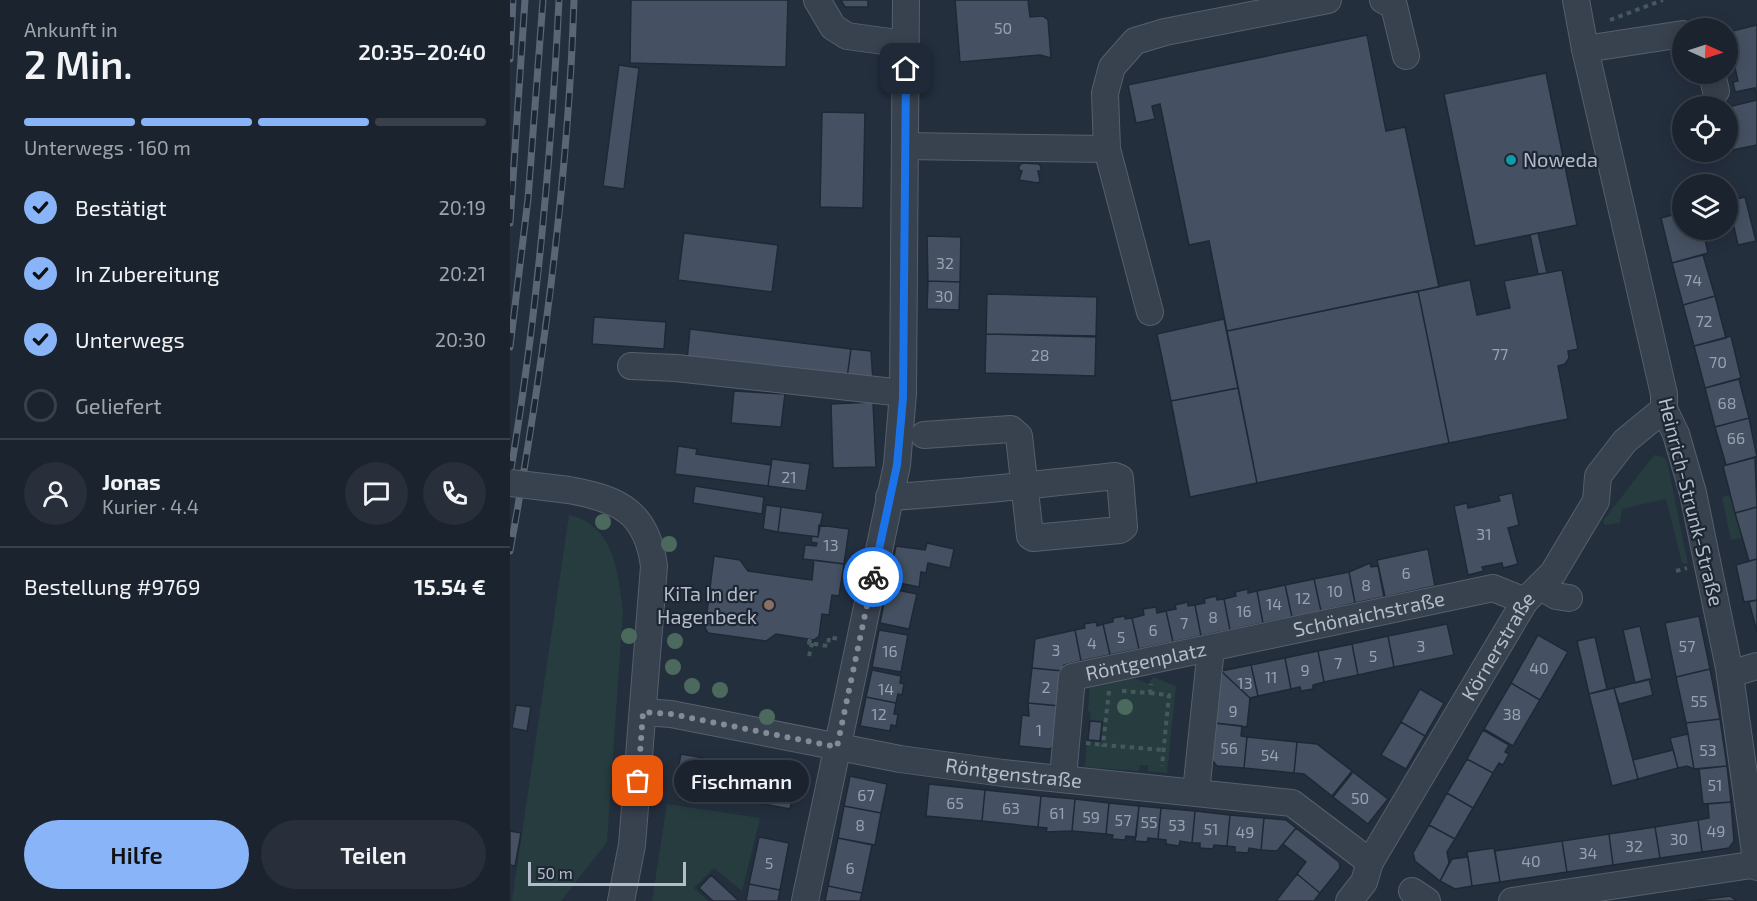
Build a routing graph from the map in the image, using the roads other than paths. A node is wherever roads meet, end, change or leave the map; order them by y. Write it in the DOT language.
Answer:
graph roads {
  1 [pos="817,0"];
  2 [pos="906,0"];
  3 [pos="1328,0"];
  4 [pos="1383,0"];
  5 [pos="1576,0"];
  6 [pos="1672,36"];
  7 [pos="905,44"];
  8 [pos="1585,49"];
  9 [pos="1406,56"];
  10 [pos="905,146"];
  11 [pos="1107,149"];
  12 [pos="1150,312"];
  13 [pos="631,366"];
  14 [pos="903,393"];
  15 [pos="1664,409"];
  16 [pos="924,435"];
  17 [pos="510,483"];
  18 [pos="889,497"];
  19 [pos="1533,593"];
  20 [pos="1569,598"];
  21 [pos="1211,648"];
  22 [pos="1757,666"];
  23 [pos="1730,674"];
  24 [pos="643,712"];
  25 [pos="837,747"];
  26 [pos="1063,777"];
  27 [pos="1196,792"];
  28 [pos="1756,852"];
  29 [pos="1370,862"];
  30 [pos="621,901"];
  31 [pos="805,901"];
  32 [pos="1349,901"];
  33 [pos="1512,901"];
  1 -- 7 [label="street"];
  2 -- 7 [label="street"];
  3 -- 11 [label="street"];
  4 -- 9 [label="street"];
  5 -- 8 [label="street, Heinrich-Strunk-Straße"];
  6 -- 8 [label="street"];
  7 -- 10 [label="street"];
  8 -- 15 [label="street, Heinrich-Strunk-Straße"];
  10 -- 11 [label="street"];
  10 -- 14 [label="street"];
  11 -- 12 [label="street"];
  13 -- 14 [label="street"];
  14 -- 18 [label="street"];
  15 -- 19 [label="street, Körnerstraße"];
  15 -- 23 [label="street, Heinrich-Strunk-Straße"];
  16 -- 18 [label="street"];
  17 -- 24 [label="street, bridge"];
  18 -- 25 [label="street"];
  19 -- 20 [label="street, Schönaichstraße"];
  19 -- 21 [label="street, Schönaichstraße"];
  19 -- 29 [label="street, Körnerstraße"];
  21 -- 26 [label="street, Röntgenplatz"];
  21 -- 27 [label="street, Röntgenplatz"];
  22 -- 23 [label="street"];
  23 -- 28 [label="street, Heinrich-Strunk-Straße"];
  24 -- 25 [label="street, Röntgenstraße"];
  24 -- 30 [label="street"];
  25 -- 26 [label="street, Röntgenstraße"];
  25 -- 31 [label="street"];
  26 -- 27 [label="street, Röntgenstraße"];
  27 -- 29 [label="street, Röntgenstraße"];
  28 -- 33 [label="street"];
  29 -- 32 [label="street, Körnerstraße"];
}
